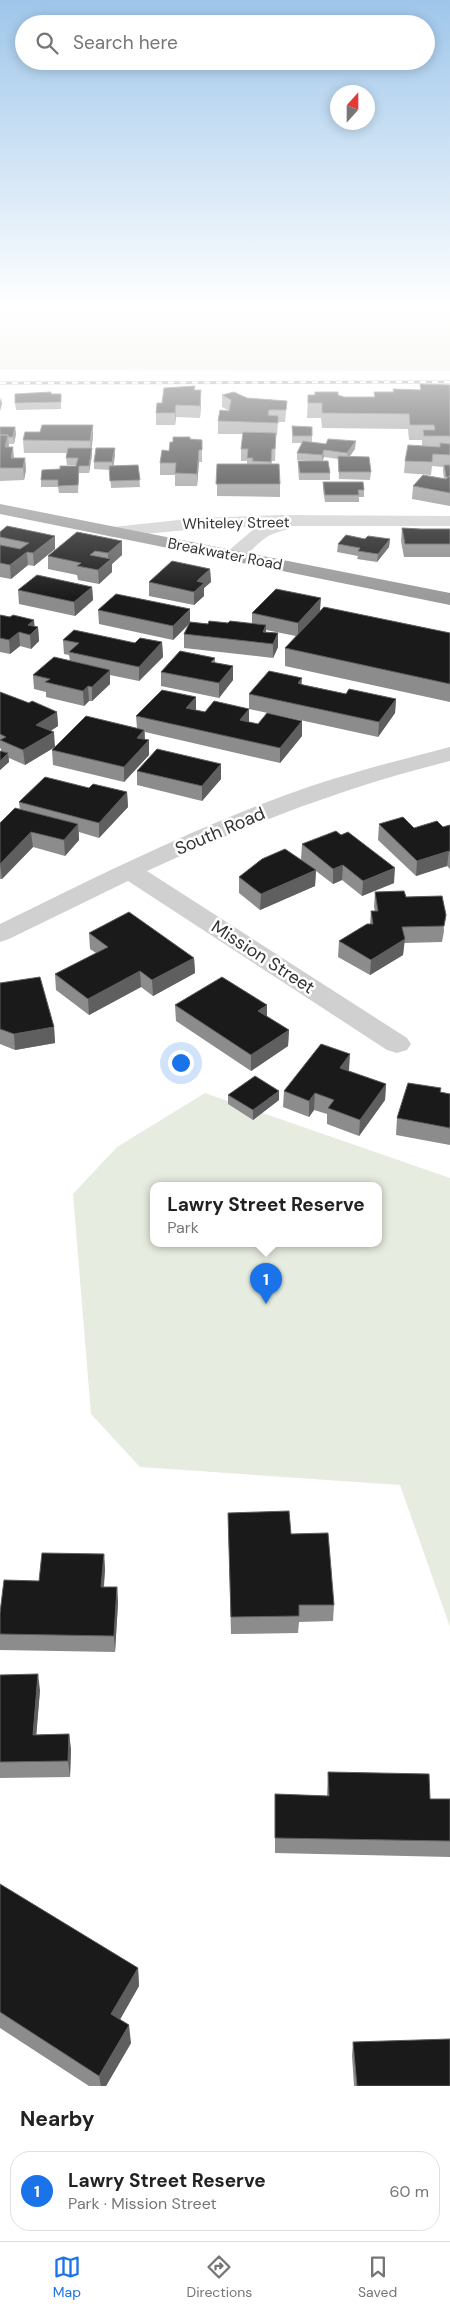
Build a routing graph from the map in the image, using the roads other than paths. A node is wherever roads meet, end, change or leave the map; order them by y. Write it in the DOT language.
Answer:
graph roads {
  1 [pos="0,509"];
  2 [pos="299,522"];
  3 [pos="450,522"];
  4 [pos="113,532"];
  5 [pos="234,556"];
  6 [pos="450,598"];
  7 [pos="450,754"];
  8 [pos="128,870"];
  9 [pos="0,934"];
  10 [pos="397,1044"];
  1 -- 4 [label="highway, Breakwater Road"];
  2 -- 3 [label="street, Whiteley Street"];
  2 -- 4 [label="street, Whiteley Street"];
  2 -- 5 [label="street, Whiteley Street"];
  4 -- 5 [label="highway, Breakwater Road"];
  5 -- 6 [label="highway, Breakwater Road"];
  7 -- 8 [label="street, South Road"];
  8 -- 9 [label="street, South Road"];
  8 -- 10 [label="street, Mission Street"];
}
